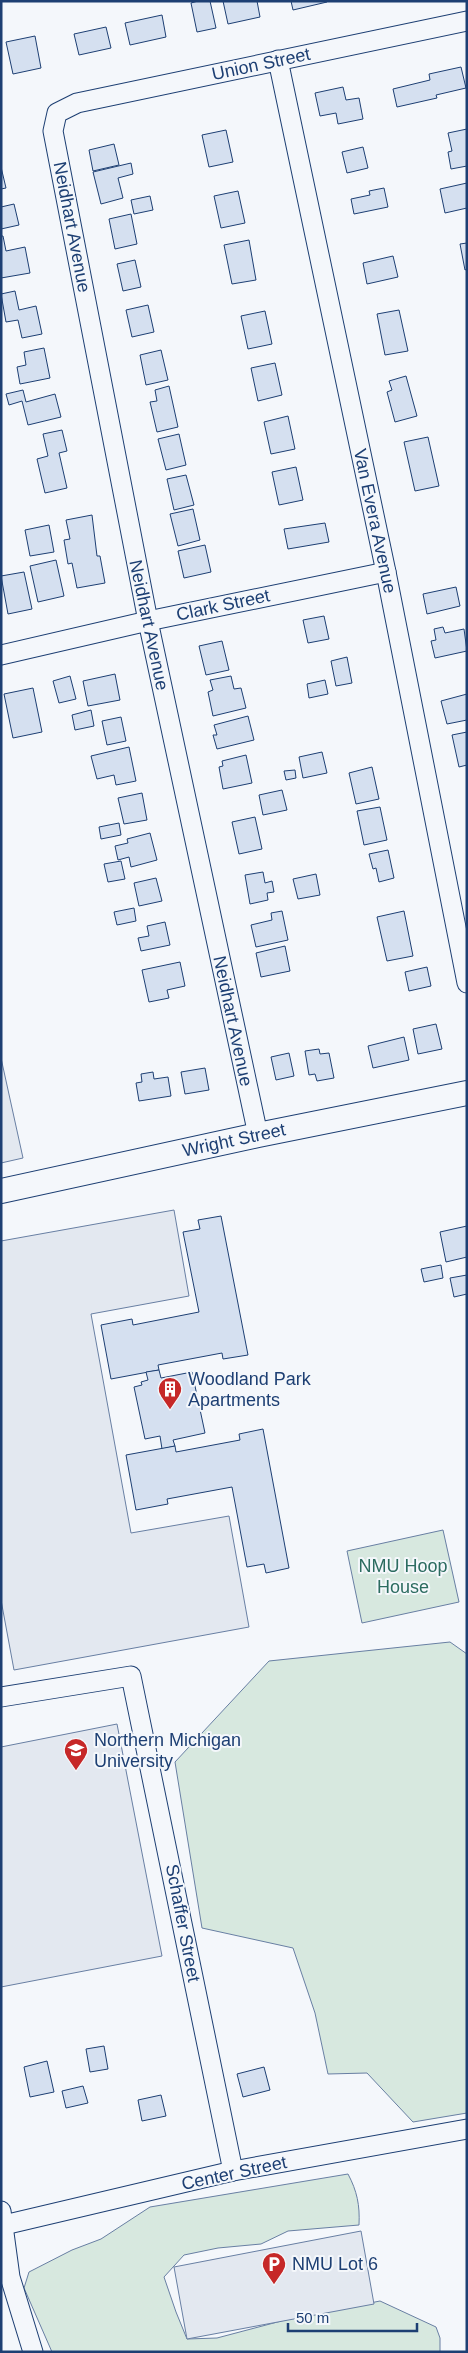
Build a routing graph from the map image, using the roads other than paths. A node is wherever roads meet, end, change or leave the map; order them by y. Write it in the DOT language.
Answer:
graph roads {
  1 [pos="467,21"];
  2 [pos="278,60"];
  3 [pos="57,113"];
  4 [pos="386,572"];
  5 [pos="148,621"];
  6 [pos="1,655"];
  7 [pos="467,982"];
  8 [pos="467,1093"];
  9 [pos="258,1134"];
  10 [pos="1,1191"];
  11 [pos="1,1697"];
  12 [pos="467,2129"];
  13 [pos="233,2171"];
  14 [pos="2,2218"];
  15 [pos="33,2352"];
  1 -- 2 [label="street, Union Street"];
  2 -- 3 [label="street, Union Street"];
  2 -- 4 [label="street, Van Evera Avenue"];
  3 -- 5 [label="street, Neidhart Avenue"];
  4 -- 5 [label="street, Clark Street"];
  4 -- 7 [label="street, Van Evera Avenue"];
  5 -- 6 [label="street, Clark Street"];
  5 -- 9 [label="street, Neidhart Avenue"];
  8 -- 9 [label="main road, Wright Street"];
  9 -- 10 [label="main road, Wright Street"];
  11 -- 13 [label="street, Schaffer Street"];
  12 -- 13 [label="street, Center Street"];
  13 -- 14 [label="street, Center Street"];
  14 -- 15 [label="street"];
}
